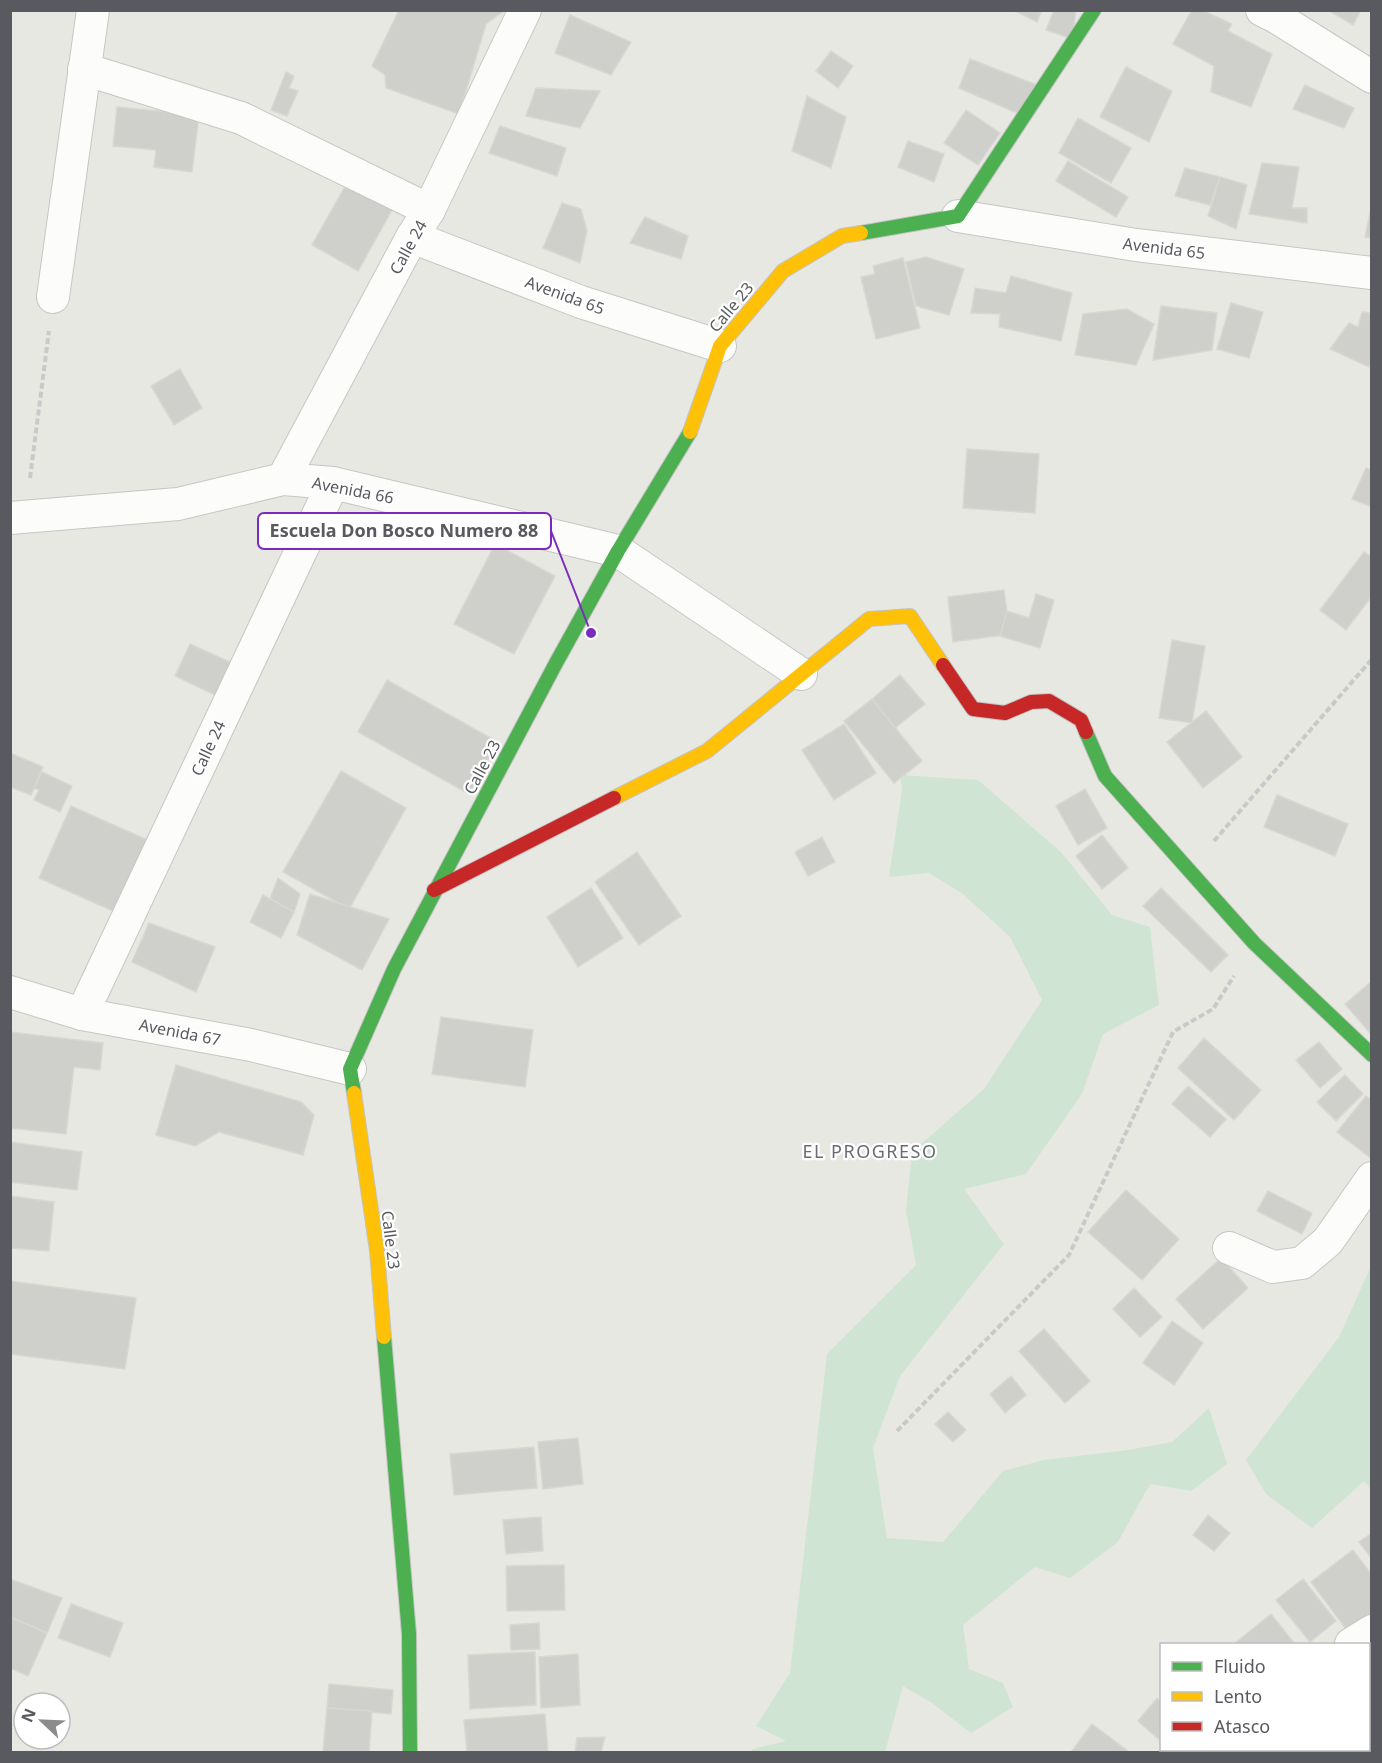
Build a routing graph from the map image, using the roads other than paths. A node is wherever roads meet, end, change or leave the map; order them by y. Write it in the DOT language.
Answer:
graph roads {
  1 [pos="93,10"];
  2 [pos="525,10"];
  3 [pos="1094,10"];
  4 [pos="1262,10"];
  5 [pos="84,69"];
  6 [pos="1371,77"];
  7 [pos="429,210"];
  8 [pos="958,216"];
  9 [pos="412,237"];
  10 [pos="1371,273"];
  11 [pos="53,297"];
  12 [pos="720,346"];
  13 [pos="283,479"];
  14 [pos="333,483"];
  15 [pos="18,518"];
  16 [pos="618,551"];
  17 [pos="801,674"];
  18 [pos="434,891"];
  19 [pos="10,992"];
  20 [pos="82,1014"];
  21 [pos="1371,1055"];
  22 [pos="350,1069"];
  23 [pos="1371,1178"];
  24 [pos="1229,1248"];
  25 [pos="1371,1631"];
  26 [pos="1353,1643"];
  27 [pos="410,1752"];
  1 -- 5 [label="street"];
  2 -- 7 [label="street, Calle 24"];
  3 -- 8 [label="street"];
  4 -- 6 [label="street"];
  5 -- 7 [label="street"];
  5 -- 11 [label="street"];
  7 -- 9 [label="street, Calle 24"];
  8 -- 10 [label="street, Avenida 65"];
  8 -- 12 [label="street, Calle 23"];
  9 -- 12 [label="street, Avenida 65"];
  9 -- 13 [label="street, Calle 24"];
  12 -- 16 [label="street, Calle 23"];
  13 -- 14 [label="street, Avenida 66"];
  13 -- 15 [label="street, Avenida 66"];
  14 -- 16 [label="street, Avenida 66"];
  14 -- 20 [label="street, Calle 24"];
  16 -- 17 [label="street, Avenida 66"];
  16 -- 18 [label="street, Calle 23"];
  17 -- 18 [label="street"];
  17 -- 21 [label="street"];
  18 -- 22 [label="street, Calle 23"];
  19 -- 20 [label="street, Avenida 67"];
  20 -- 22 [label="street, Avenida 67"];
  22 -- 27 [label="street, Calle 23"];
  23 -- 24 [label="street"];
  25 -- 26 [label="street"];
}
